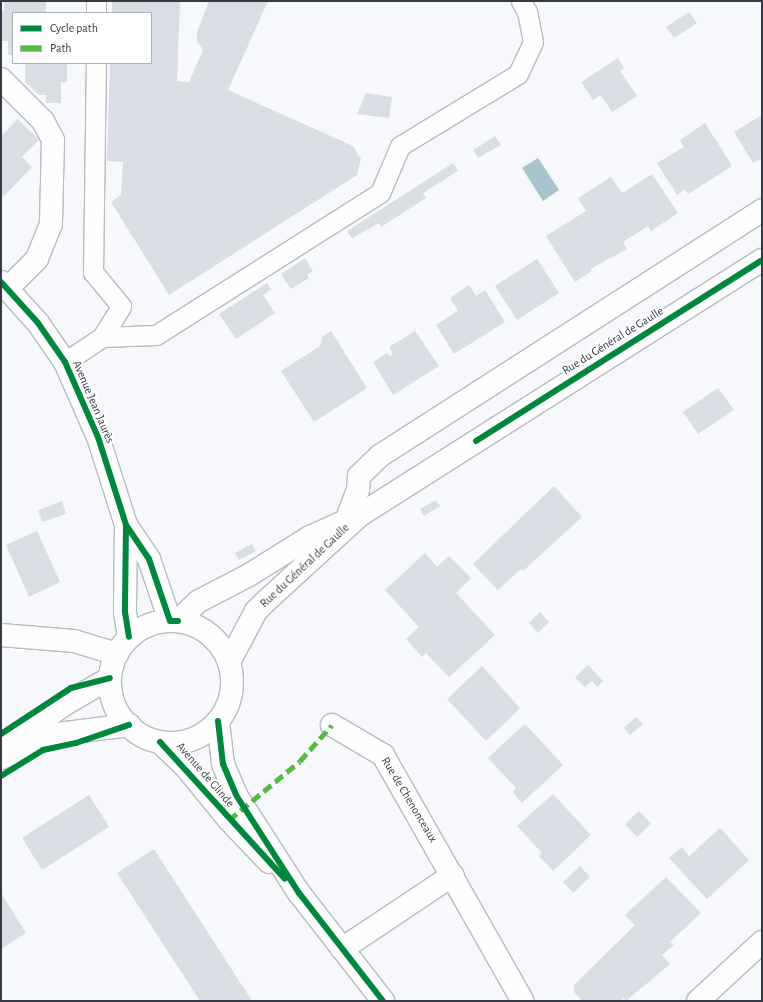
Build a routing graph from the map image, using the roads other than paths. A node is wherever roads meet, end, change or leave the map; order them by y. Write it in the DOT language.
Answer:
graph roads {
  1 [pos="96,1"];
  2 [pos="521,1"];
  3 [pos="96,12"];
  4 [pos="96,64"];
  5 [pos="1,79"];
  6 [pos="762,210"];
  7 [pos="762,260"];
  8 [pos="4,285"];
  9 [pos="102,338"];
  10 [pos="65,362"];
  11 [pos="353,518"];
  12 [pos="126,525"];
  13 [pos="174,621"];
  14 [pos="1,635"];
  15 [pos="123,646"];
  16 [pos="229,662"];
  17 [pos="110,678"];
  18 [pos="218,721"];
  19 [pos="128,725"];
  20 [pos="332,725"];
  21 [pos="160,742"];
  22 [pos="1,749"];
  23 [pos="1,758"];
  24 [pos="453,876"];
  25 [pos="299,893"];
  26 [pos="762,942"];
  27 [pos="342,949"];
  28 [pos="383,1001"];
  29 [pos="523,1001"];
  30 [pos="698,1001"];
  1 -- 3 [label="lane"];
  2 -- 9 [label="lane"];
  4 -- 9 [label="lane"];
  5 -- 8 [label="street"];
  6 -- 11 [label="street, Rue du Général de Gaulle"];
  7 -- 11 [label="street, Rue du Général de Gaulle"];
  8 -- 10 [label="street, Avenue Jean Jaurès"];
  9 -- 10 [label="lane"];
  10 -- 12 [label="street, Avenue Jean Jaurès"];
  11 -- 13 [label="street, Rue du Général de Gaulle"];
  11 -- 16 [label="street, Rue du Général de Gaulle"];
  12 -- 13 [label="street, Avenue Jean Jaurès"];
  12 -- 15 [label="street, Avenue Jean Jaurès"];
  13 -- 15 [label="street"];
  13 -- 16 [label="street"];
  14 -- 15 [label="street"];
  15 -- 17 [label="street"];
  16 -- 18 [label="street"];
  17 -- 19 [label="street"];
  17 -- 22 [label="street"];
  18 -- 21 [label="street"];
  18 -- 25 [label="street, Avenue de Glinde"];
  19 -- 21 [label="street"];
  19 -- 23 [label="street"];
  20 -- 24 [label="street, Rue de Chenonceaux"];
  21 -- 25 [label="street, Avenue de Glinde"];
  24 -- 27 [label="street"];
  24 -- 29 [label="street, Rue de Chenonceaux"];
  25 -- 27 [label="street, Avenue de Glinde"];
  26 -- 30 [label="street"];
  27 -- 28 [label="street, Avenue de Glinde"];
}
